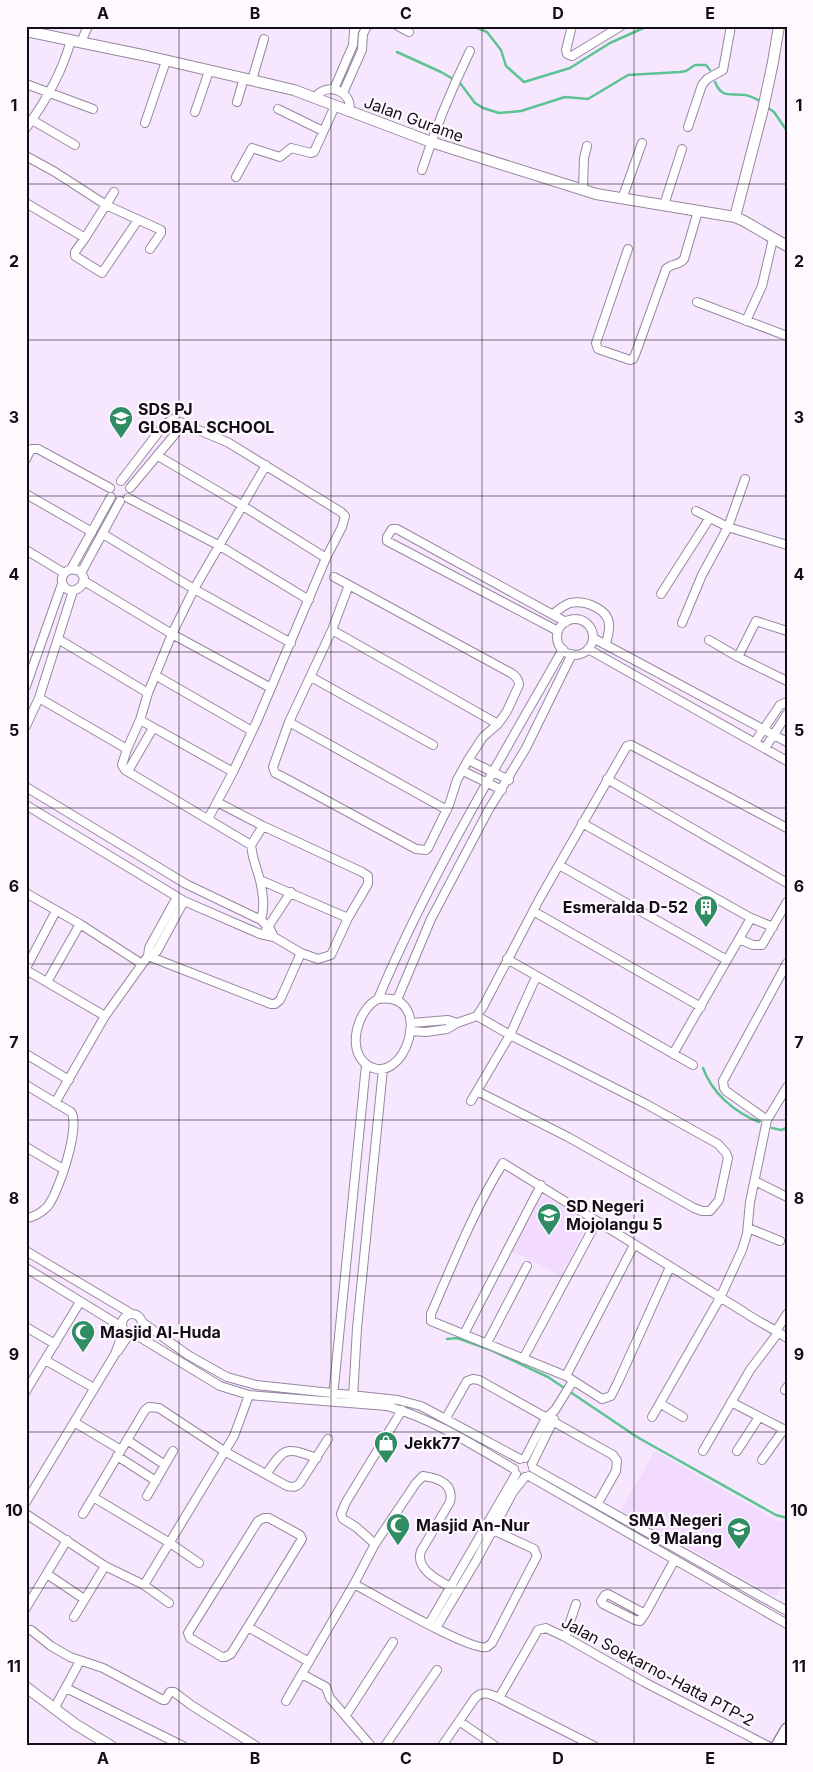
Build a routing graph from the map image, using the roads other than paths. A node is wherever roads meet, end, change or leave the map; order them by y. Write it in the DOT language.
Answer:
graph roads {
  1 [pos="88,26"];
  2 [pos="356,26"];
  3 [pos="367,26"];
  4 [pos="398,26"];
  5 [pos="572,26"];
  6 [pos="621,26"];
  7 [pos="731,26"];
  8 [pos="778,26"];
  9 [pos="26,31"];
  10 [pos="409,32"];
  11 [pos="353,38"];
  12 [pos="264,39"];
  13 [pos="76,41"];
  14 [pos="362,42"];
  15 [pos="470,51"];
  16 [pos="166,61"];
  17 [pos="209,71"];
  18 [pos="248,79"];
  19 [pos="26,84"];
  20 [pos="334,89"];
  21 [pos="50,92"];
  22 [pos="343,93"];
  23 [pos="315,98"];
  24 [pos="237,102"];
  25 [pos="335,106"];
  26 [pos="93,109"];
  27 [pos="278,109"];
  28 [pos="195,112"];
  29 [pos="349,112"];
  30 [pos="32,120"];
  31 [pos="145,123"];
  32 [pos="26,128"];
  33 [pos="688,128"];
  34 [pos="323,130"];
  35 [pos="431,142"];
  36 [pos="642,143"];
  37 [pos="75,145"];
  38 [pos="586,146"];
  39 [pos="682,149"];
  40 [pos="26,156"];
  41 [pos="422,170"];
  42 [pos="236,177"];
  43 [pos="583,190"];
  44 [pos="114,192"];
  45 [pos="622,199"];
  46 [pos="26,203"];
  47 [pos="106,205"];
  48 [pos="664,205"];
  49 [pos="698,210"];
  50 [pos="735,217"];
  51 [pos="138,220"];
  52 [pos="86,238"];
  53 [pos="773,239"];
  54 [pos="787,246"];
  55 [pos="150,249"];
  56 [pos="628,249"];
  57 [pos="696,302"];
  58 [pos="746,321"];
  59 [pos="787,336"];
  60 [pos="180,422"];
  61 [pos="158,456"];
  62 [pos="26,459"];
  63 [pos="266,465"];
  64 [pos="745,479"];
  65 [pos="122,481"];
  66 [pos="110,488"];
  67 [pos="130,488"];
  68 [pos="26,494"];
  69 [pos="111,496"];
  70 [pos="124,500"];
  71 [pos="243,506"];
  72 [pos="696,511"];
  73 [pos="710,519"];
  74 [pos="728,527"];
  75 [pos="92,532"];
  76 [pos="103,534"];
  77 [pos="787,545"];
  78 [pos="220,546"];
  79 [pos="26,550"];
  80 [pos="326,558"];
  81 [pos="67,571"];
  82 [pos="81,572"];
  83 [pos="334,577"];
  84 [pos="84,581"];
  85 [pos="62,584"];
  86 [pos="349,585"];
  87 [pos="194,589"];
  88 [pos="73,591"];
  89 [pos="661,594"];
  90 [pos="309,600"];
  91 [pos="553,614"];
  92 [pos="566,622"];
  93 [pos="682,623"];
  94 [pos="332,630"];
  95 [pos="558,631"];
  96 [pos="787,631"];
  97 [pos="172,634"];
  98 [pos="593,638"];
  99 [pos="58,639"];
  100 [pos="709,640"];
  101 [pos="291,643"];
  102 [pos="606,644"];
  103 [pos="588,649"];
  104 [pos="563,650"];
  105 [pos="572,654"];
  106 [pos="738,657"];
  107 [pos="35,661"];
  108 [pos="49,666"];
  109 [pos="155,676"];
  110 [pos="311,677"];
  111 [pos="787,681"];
  112 [pos="26,686"];
  113 [pos="271,688"];
  114 [pos="148,692"];
  115 [pos="38,698"];
  116 [pos="787,702"];
  117 [pos="787,714"];
  118 [pos="140,720"];
  119 [pos="290,722"];
  120 [pos="498,724"];
  121 [pos="26,726"];
  122 [pos="153,728"];
  123 [pos="763,729"];
  124 [pos="252,731"];
  125 [pos="774,735"];
  126 [pos="755,742"];
  127 [pos="787,742"];
  128 [pos="433,745"];
  129 [pos="765,748"];
  130 [pos="127,749"];
  131 [pos="468,760"];
  132 [pos="787,761"];
  133 [pos="128,771"];
  134 [pos="462,771"];
  135 [pos="233,772"];
  136 [pos="494,772"];
  137 [pos="606,779"];
  138 [pos="508,780"];
  139 [pos="488,783"];
  140 [pos="26,787"];
  141 [pos="502,790"];
  142 [pos="218,802"];
  143 [pos="26,805"];
  144 [pos="447,810"];
  145 [pos="208,819"];
  146 [pos="582,823"];
  147 [pos="263,826"];
  148 [pos="787,828"];
  149 [pos="252,845"];
  150 [pos="125,847"];
  151 [pos="117,861"];
  152 [pos="559,865"];
  153 [pos="260,880"];
  154 [pos="787,883"];
  155 [pos="291,892"];
  156 [pos="26,893"];
  157 [pos="215,898"];
  158 [pos="180,899"];
  159 [pos="787,902"];
  160 [pos="208,911"];
  161 [pos="533,911"];
  162 [pos="56,912"];
  163 [pos="348,918"];
  164 [pos="751,918"];
  165 [pos="261,920"];
  166 [pos="80,924"];
  167 [pos="268,926"];
  168 [pos="773,927"];
  169 [pos="264,935"];
  170 [pos="274,937"];
  171 [pos="739,938"];
  172 [pos="301,953"];
  173 [pos="148,956"];
  174 [pos="507,959"];
  175 [pos="727,960"];
  176 [pos="787,963"];
  177 [pos="142,964"];
  178 [pos="26,969"];
  179 [pos="536,977"];
  180 [pos="47,982"];
  181 [pos="378,999"];
  182 [pos="397,1000"];
  183 [pos="702,1007"];
  184 [pos="105,1016"];
  185 [pos="477,1016"];
  186 [pos="411,1022"];
  187 [pos="457,1023"];
  188 [pos="410,1031"];
  189 [pos="510,1035"];
  190 [pos="26,1054"];
  191 [pos="674,1054"];
  192 [pos="366,1065"];
  193 [pos="693,1065"];
  194 [pos="383,1069"];
  195 [pos="69,1080"];
  196 [pos="26,1085"];
  197 [pos="787,1087"];
  198 [pos="477,1091"];
  199 [pos="471,1101"];
  200 [pos="55,1102"];
  201 [pos="767,1120"];
  202 [pos="26,1147"];
  203 [pos="63,1170"];
  204 [pos="755,1181"];
  205 [pos="541,1185"];
  206 [pos="787,1197"];
  207 [pos="26,1218"];
  208 [pos="597,1221"];
  209 [pos="747,1233"];
  210 [pos="780,1241"];
  211 [pos="634,1245"];
  212 [pos="26,1251"];
  213 [pos="527,1266"];
  214 [pos="670,1267"];
  215 [pos="26,1268"];
  216 [pos="720,1298"];
  217 [pos="80,1302"];
  218 [pos="132,1314"];
  219 [pos="787,1314"];
  220 [pos="142,1322"];
  221 [pos="342,1326"];
  222 [pos="26,1327"];
  223 [pos="356,1328"];
  224 [pos="127,1331"];
  225 [pos="777,1332"];
  226 [pos="464,1334"];
  227 [pos="787,1338"];
  228 [pos="487,1343"];
  229 [pos="55,1344"];
  230 [pos="188,1355"];
  231 [pos="523,1359"];
  232 [pos="45,1360"];
  233 [pos="182,1364"];
  234 [pos="566,1376"];
  235 [pos="572,1383"];
  236 [pos="94,1388"];
  237 [pos="26,1391"];
  238 [pos="334,1393"];
  239 [pos="249,1395"];
  240 [pos="354,1395"];
  241 [pos="333,1401"];
  242 [pos="731,1402"];
  243 [pos="352,1403"];
  244 [pos="661,1404"];
  245 [pos="402,1410"];
  246 [pos="652,1417"];
  247 [pos="682,1417"];
  248 [pos="759,1417"];
  249 [pos="446,1418"];
  250 [pos="550,1420"];
  251 [pos="74,1422"];
  252 [pos="785,1430"];
  253 [pos="328,1439"];
  254 [pos="127,1440"];
  255 [pos="173,1451"];
  256 [pos="224,1451"];
  257 [pos="703,1451"];
  258 [pos="737,1451"];
  259 [pos="119,1453"];
  260 [pos="317,1458"];
  261 [pos="522,1459"];
  262 [pos="762,1460"];
  263 [pos="165,1464"];
  264 [pos="533,1466"];
  265 [pos="515,1471"];
  266 [pos="267,1473"];
  267 [pos="527,1476"];
  268 [pos="156,1481"];
  269 [pos="147,1496"];
  270 [pos="93,1497"];
  271 [pos="26,1502"];
  272 [pos="598,1504"];
  273 [pos="26,1514"];
  274 [pos="83,1514"];
  275 [pos="636,1526"];
  276 [pos="493,1530"];
  277 [pos="630,1536"];
  278 [pos="67,1540"];
  279 [pos="170,1543"];
  280 [pos="375,1544"];
  281 [pos="472,1559"];
  282 [pos="674,1561"];
  283 [pos="199,1563"];
  284 [pos="105,1566"];
  285 [pos="47,1574"];
  286 [pos="354,1584"];
  287 [pos="144,1585"];
  288 [pos="455,1589"];
  289 [pos="748,1591"];
  290 [pos="84,1600"];
  291 [pos="743,1600"];
  292 [pos="169,1603"];
  293 [pos="576,1604"];
  294 [pos="26,1608"];
  295 [pos="787,1611"];
  296 [pos="645,1614"];
  297 [pos="74,1617"];
  298 [pos="787,1624"];
  299 [pos="433,1626"];
  300 [pos="248,1627"];
  301 [pos="26,1630"];
  302 [pos="565,1637"];
  303 [pos="394,1642"];
  304 [pos="80,1661"];
  305 [pos="309,1662"];
  306 [pos="437,1670"];
  307 [pos="302,1674"];
  308 [pos="26,1686"];
  309 [pos="66,1688"];
  310 [pos="499,1698"];
  311 [pos="286,1701"];
  312 [pos="54,1709"];
  313 [pos="346,1715"];
  314 [pos="458,1721"];
  315 [pos="787,1728"];
  316 [pos="111,1746"];
  317 [pos="183,1746"];
  318 [pos="256,1746"];
  319 [pos="371,1746"];
  320 [pos="385,1746"];
  321 [pos="442,1746"];
  322 [pos="495,1746"];
  323 [pos="594,1746"];
  324 [pos="768,1746"];
  325 [pos="777,1746"];
  1 -- 13 [label="street"];
  2 -- 11 [label="street"];
  3 -- 14 [label="street"];
  4 -- 10 [label="street"];
  5 -- 6 [label="street"];
  7 -- 33 [label="street"];
  8 -- 50 [label="street"];
  9 -- 13 [label="street, Jalan Gurame"];
  11 -- 14 [label="street"];
  11 -- 20 [label="street"];
  12 -- 18 [label="street"];
  13 -- 16 [label="street, Jalan Gurame"];
  13 -- 21 [label="street"];
  14 -- 22 [label="street"];
  15 -- 35 [label="street"];
  16 -- 17 [label="street, Jalan Gurame"];
  16 -- 31 [label="street"];
  17 -- 18 [label="street, Jalan Gurame"];
  17 -- 28 [label="street"];
  18 -- 23 [label="street, Jalan Gurame"];
  18 -- 24 [label="street"];
  19 -- 21 [label="street"];
  20 -- 22 [label="street"];
  20 -- 23 [label="street"];
  21 -- 26 [label="street"];
  21 -- 30 [label="street"];
  22 -- 29 [label="street"];
  23 -- 25 [label="street, Jalan Gurame"];
  25 -- 29 [label="street, Jalan Gurame"];
  25 -- 34 [label="street"];
  27 -- 34 [label="street"];
  29 -- 35 [label="street, Jalan Gurame"];
  30 -- 32 [label="street"];
  30 -- 37 [label="street"];
  34 -- 42 [label="street"];
  35 -- 41 [label="street"];
  35 -- 43 [label="street, Jalan Gurame"];
  36 -- 45 [label="street"];
  38 -- 43 [label="street"];
  39 -- 48 [label="street"];
  40 -- 47 [label="street"];
  43 -- 45 [label="street, Jalan Gurame"];
  44 -- 47 [label="street"];
  45 -- 48 [label="street, Jalan Gurame"];
  46 -- 52 [label="street"];
  47 -- 51 [label="street"];
  47 -- 52 [label="street"];
  48 -- 49 [label="street, Jalan Gurame"];
  49 -- 50 [label="street, Jalan Gurame"];
  49 -- 56 [label="street"];
  50 -- 53 [label="street, Jalan Gurame"];
  51 -- 52 [label="street"];
  51 -- 55 [label="street"];
  53 -- 54 [label="street, Jalan Gurame"];
  53 -- 58 [label="street"];
  57 -- 58 [label="street"];
  58 -- 59 [label="street"];
  60 -- 61 [label="street"];
  60 -- 63 [label="street"];
  60 -- 65 [label="street"];
  61 -- 67 [label="street"];
  61 -- 71 [label="street"];
  62 -- 66 [label="street"];
  63 -- 71 [label="street"];
  63 -- 80 [label="street"];
  64 -- 74 [label="street"];
  65 -- 66 [label="street"];
  65 -- 67 [label="street"];
  66 -- 69 [label="street"];
  67 -- 70 [label="street"];
  68 -- 75 [label="street"];
  69 -- 70 [label="street"];
  69 -- 75 [label="street"];
  70 -- 76 [label="street"];
  70 -- 78 [label="street"];
  71 -- 78 [label="street"];
  71 -- 80 [label="street"];
  72 -- 73 [label="street"];
  73 -- 74 [label="street"];
  73 -- 89 [label="street"];
  74 -- 77 [label="street"];
  74 -- 93 [label="street"];
  75 -- 81 [label="street"];
  76 -- 82 [label="street"];
  76 -- 87 [label="street"];
  78 -- 87 [label="street"];
  78 -- 90 [label="street"];
  79 -- 81 [label="street"];
  80 -- 90 [label="street"];
  81 -- 82 [label="street"];
  81 -- 85 [label="street"];
  82 -- 84 [label="street"];
  83 -- 86 [label="street"];
  84 -- 88 [label="street"];
  84 -- 97 [label="street"];
  85 -- 88 [label="street"];
  85 -- 107 [label="street"];
  86 -- 94 [label="street"];
  86 -- 120 [label="street"];
  87 -- 97 [label="street"];
  87 -- 101 [label="street"];
  88 -- 99 [label="street"];
  90 -- 101 [label="street"];
  91 -- 92 [label="street"];
  91 -- 95 [label="street"];
  91 -- 102 [label="street"];
  92 -- 95 [label="street"];
  92 -- 98 [label="street"];
  94 -- 110 [label="street"];
  94 -- 120 [label="street"];
  95 -- 104 [label="street"];
  96 -- 106 [label="street"];
  97 -- 109 [label="street"];
  97 -- 113 [label="street"];
  98 -- 102 [label="street"];
  98 -- 103 [label="street"];
  99 -- 108 [label="street"];
  99 -- 114 [label="street"];
  100 -- 106 [label="street"];
  101 -- 113 [label="street"];
  102 -- 123 [label="street"];
  103 -- 105 [label="street"];
  103 -- 126 [label="street"];
  104 -- 105 [label="street"];
  104 -- 136 [label="street"];
  105 -- 138 [label="street"];
  106 -- 111 [label="street"];
  107 -- 108 [label="street"];
  107 -- 112 [label="street"];
  108 -- 115 [label="street"];
  109 -- 114 [label="street"];
  109 -- 124 [label="street"];
  110 -- 119 [label="street"];
  110 -- 128 [label="street"];
  113 -- 124 [label="street"];
  114 -- 118 [label="street"];
  115 -- 121 [label="street"];
  115 -- 130 [label="street"];
  116 -- 123 [label="street"];
  117 -- 125 [label="street"];
  118 -- 122 [label="street"];
  118 -- 130 [label="street"];
  119 -- 144 [label="street"];
  119 -- 144 [label="street"];
  120 -- 131 [label="street"];
  122 -- 133 [label="street"];
  122 -- 135 [label="street"];
  123 -- 125 [label="street"];
  123 -- 126 [label="street"];
  124 -- 135 [label="street"];
  125 -- 127 [label="street"];
  125 -- 129 [label="street"];
  126 -- 129 [label="street"];
  129 -- 132 [label="street"];
  130 -- 133 [label="street"];
  131 -- 134 [label="street"];
  131 -- 136 [label="street"];
  133 -- 145 [label="street"];
  134 -- 139 [label="street"];
  134 -- 144 [label="street"];
  135 -- 142 [label="street"];
  136 -- 138 [label="street"];
  136 -- 139 [label="street"];
  137 -- 146 [label="street"];
  137 -- 148 [label="street"];
  137 -- 154 [label="street"];
  138 -- 141 [label="street"];
  139 -- 141 [label="street"];
  139 -- 181 [label="street"];
  140 -- 150 [label="street"];
  141 -- 182 [label="street"];
  142 -- 145 [label="street"];
  142 -- 147 [label="street"];
  143 -- 151 [label="street"];
  145 -- 149 [label="street"];
  146 -- 152 [label="street"];
  146 -- 164 [label="street"];
  147 -- 149 [label="street"];
  147 -- 163 [label="street"];
  149 -- 153 [label="street"];
  150 -- 151 [label="street"];
  150 -- 157 [label="street"];
  151 -- 158 [label="street"];
  152 -- 161 [label="street"];
  152 -- 175 [label="street"];
  153 -- 155 [label="street"];
  153 -- 165 [label="street"];
  155 -- 163 [label="street"];
  155 -- 167 [label="street"];
  156 -- 162 [label="street"];
  157 -- 160 [label="street"];
  157 -- 165 [label="street"];
  158 -- 160 [label="street"];
  158 -- 173 [label="street"];
  159 -- 168 [label="street"];
  160 -- 169 [label="street"];
  161 -- 174 [label="street"];
  161 -- 183 [label="street"];
  162 -- 166 [label="street"];
  162 -- 178 [label="street"];
  163 -- 172 [label="street"];
  164 -- 168 [label="street"];
  164 -- 171 [label="street"];
  165 -- 167 [label="street"];
  166 -- 177 [label="street"];
  166 -- 180 [label="street"];
  167 -- 169 [label="street"];
  167 -- 170 [label="street"];
  168 -- 171 [label="street"];
  169 -- 170 [label="street"];
  170 -- 172 [label="street"];
  171 -- 175 [label="street"];
  172 -- 173 [label="street"];
  173 -- 177 [label="street"];
  174 -- 179 [label="street"];
  174 -- 185 [label="street"];
  175 -- 183 [label="street"];
  176 -- 201 [label="street"];
  177 -- 184 [label="street"];
  178 -- 180 [label="street"];
  179 -- 189 [label="street"];
  179 -- 191 [label="street"];
  180 -- 184 [label="street"];
  181 -- 182 [label="street"];
  181 -- 192 [label="street"];
  182 -- 186 [label="street"];
  183 -- 191 [label="street"];
  184 -- 195 [label="street"];
  185 -- 187 [label="street"];
  185 -- 189 [label="street"];
  186 -- 187 [label="street"];
  186 -- 188 [label="street"];
  187 -- 188 [label="street"];
  188 -- 194 [label="street"];
  189 -- 198 [label="street"];
  189 -- 198 [label="street"];
  190 -- 195 [label="street"];
  191 -- 193 [label="street"];
  192 -- 194 [label="street"];
  192 -- 221 [label="street"];
  194 -- 223 [label="street"];
  195 -- 200 [label="street"];
  196 -- 200 [label="street"];
  197 -- 201 [label="street"];
  198 -- 199 [label="street"];
  200 -- 203 [label="street"];
  201 -- 204 [label="street"];
  202 -- 203 [label="street"];
  203 -- 207 [label="street"];
  204 -- 206 [label="street"];
  204 -- 209 [label="street"];
  205 -- 208 [label="street"];
  205 -- 226 [label="street"];
  205 -- 226 [label="street"];
  208 -- 211 [label="street"];
  208 -- 231 [label="street"];
  209 -- 210 [label="street"];
  209 -- 216 [label="street"];
  211 -- 214 [label="street"];
  211 -- 234 [label="street"];
  212 -- 218 [label="street"];
  213 -- 228 [label="street"];
  214 -- 216 [label="street"];
  214 -- 235 [label="street"];
  215 -- 217 [label="street"];
  216 -- 225 [label="street"];
  216 -- 244 [label="street"];
  217 -- 224 [label="street"];
  217 -- 229 [label="street"];
  218 -- 220 [label="street"];
  218 -- 224 [label="street"];
  219 -- 225 [label="street"];
  220 -- 224 [label="street"];
  220 -- 230 [label="street"];
  221 -- 223 [label="street"];
  221 -- 238 [label="street"];
  222 -- 229 [label="street"];
  223 -- 240 [label="street"];
  224 -- 233 [label="street"];
  224 -- 236 [label="street"];
  225 -- 227 [label="street"];
  225 -- 242 [label="street"];
  226 -- 228 [label="street"];
  228 -- 231 [label="street"];
  229 -- 232 [label="street"];
  230 -- 233 [label="street"];
  230 -- 238 [label="street"];
  231 -- 234 [label="street"];
  232 -- 236 [label="street"];
  232 -- 237 [label="street"];
  233 -- 239 [label="street"];
  234 -- 235 [label="street"];
  235 -- 250 [label="street"];
  236 -- 251 [label="street"];
  238 -- 240 [label="street"];
  238 -- 241 [label="street"];
  239 -- 241 [label="street"];
  239 -- 256 [label="street"];
  240 -- 243 [label="street"];
  240 -- 249 [label="street"];
  241 -- 243 [label="street"];
  242 -- 248 [label="street"];
  242 -- 257 [label="street"];
  243 -- 245 [label="street"];
  244 -- 246 [label="street"];
  244 -- 247 [label="street"];
  245 -- 265 [label="street"];
  245 -- 280 [label="street"];
  248 -- 252 [label="street"];
  248 -- 258 [label="street"];
  249 -- 250 [label="street"];
  249 -- 261 [label="street"];
  250 -- 261 [label="street"];
  250 -- 264 [label="street"];
  250 -- 272 [label="street"];
  251 -- 259 [label="street"];
  251 -- 271 [label="street"];
  252 -- 262 [label="street"];
  253 -- 260 [label="street"];
  254 -- 256 [label="street"];
  254 -- 259 [label="street"];
  254 -- 263 [label="street"];
  255 -- 263 [label="street"];
  256 -- 266 [label="street"];
  256 -- 279 [label="street"];
  259 -- 268 [label="street"];
  259 -- 270 [label="street"];
  260 -- 266 [label="street"];
  260 -- 266 [label="street"];
  261 -- 264 [label="street"];
  261 -- 265 [label="street"];
  263 -- 268 [label="street"];
  264 -- 267 [label="street"];
  264 -- 272 [label="street"];
  265 -- 267 [label="street"];
  265 -- 281 [label="street"];
  267 -- 276 [label="street"];
  267 -- 277 [label="street"];
  268 -- 269 [label="street"];
  270 -- 274 [label="street"];
  270 -- 279 [label="street"];
  272 -- 275 [label="street"];
  273 -- 278 [label="street"];
  275 -- 277 [label="street"];
  275 -- 289 [label="street"];
  276 -- 281 [label="street"];
  276 -- 299 [label="street"];
  277 -- 282 [label="street"];
  278 -- 284 [label="street"];
  278 -- 285 [label="street"];
  279 -- 283 [label="street"];
  279 -- 287 [label="street"];
  280 -- 286 [label="street"];
  280 -- 288 [label="street"];
  281 -- 288 [label="street"];
  282 -- 291 [label="street"];
  282 -- 296 [label="street"];
  284 -- 287 [label="street"];
  284 -- 290 [label="street"];
  285 -- 290 [label="street"];
  285 -- 294 [label="street"];
  286 -- 299 [label="street"];
  286 -- 305 [label="street"];
  287 -- 292 [label="street"];
  288 -- 299 [label="street"];
  289 -- 291 [label="street"];
  289 -- 295 [label="street"];
  290 -- 297 [label="street"];
  291 -- 298 [label="street"];
  293 -- 302 [label="street"];
  296 -- 296 [label="street"];
  300 -- 300 [label="street"];
  300 -- 305 [label="street"];
  301 -- 304 [label="street"];
  302 -- 310 [label="street, Jalan Soekarno-Hatta PTP-2"];
  302 -- 324 [label="street, Jalan Soekarno-Hatta PTP-2"];
  303 -- 313 [label="street"];
  304 -- 309 [label="street"];
  304 -- 318 [label="street"];
  305 -- 307 [label="street"];
  306 -- 320 [label="street"];
  307 -- 311 [label="street"];
  307 -- 313 [label="street"];
  308 -- 312 [label="street"];
  309 -- 312 [label="street"];
  309 -- 317 [label="street"];
  310 -- 314 [label="street"];
  310 -- 323 [label="street"];
  312 -- 316 [label="street"];
  313 -- 319 [label="street"];
  314 -- 321 [label="street"];
  314 -- 322 [label="street"];
  315 -- 325 [label="main road"];
}
